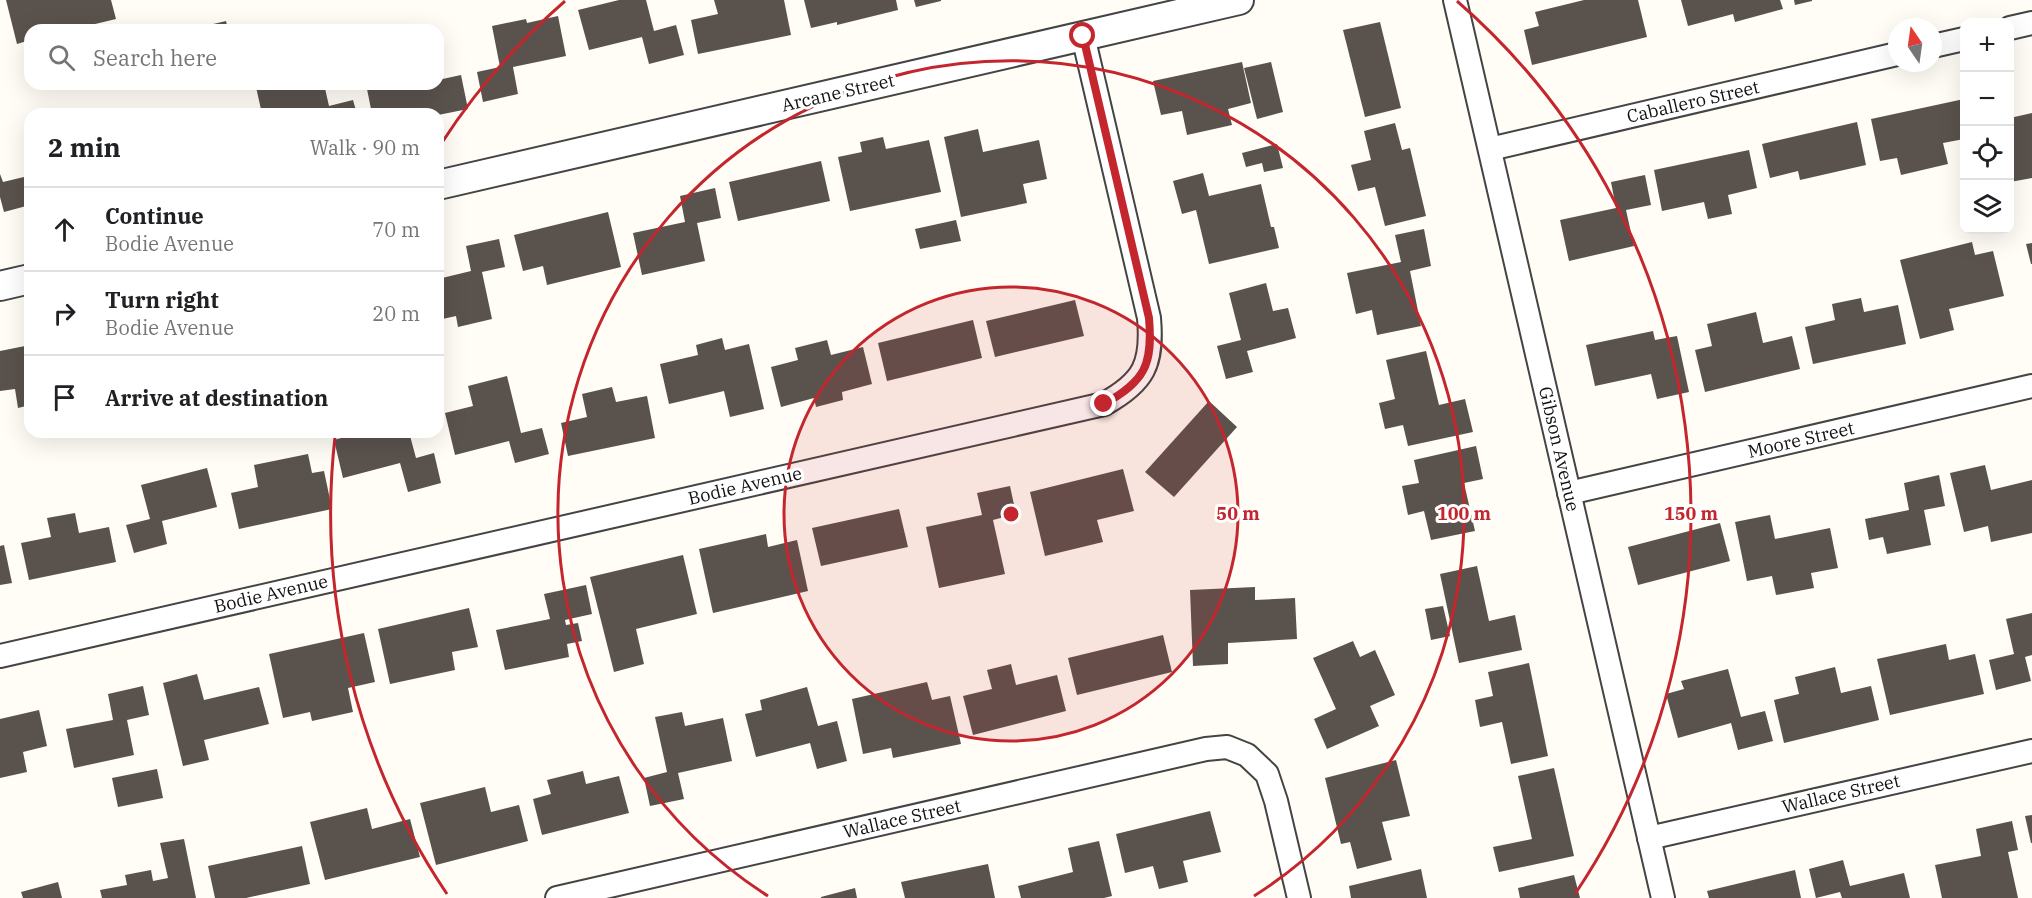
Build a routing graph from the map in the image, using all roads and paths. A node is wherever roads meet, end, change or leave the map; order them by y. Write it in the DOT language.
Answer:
graph roads {
  1 [pos="1239,0"];
  2 [pos="1455,0"];
  3 [pos="2032,23"];
  4 [pos="2014,27"];
  5 [pos="1083,36"];
  6 [pos="1960,40"];
  7 [pos="1942,44"];
  8 [pos="1888,56"];
  9 [pos="1490,149"];
  10 [pos="444,184"];
  11 [pos="24,280"];
  12 [pos="0,286"];
  13 [pos="2032,386"];
  14 [pos="1569,493"];
  15 [pos="0,656"];
  16 [pos="2032,751"];
  17 [pos="1649,838"];
  18 [pos="557,898"];
  19 [pos="1299,898"];
  20 [pos="1663,898"];
  1 -- 5 [label="street, Arcane Street"];
  2 -- 9 [label="street, Gibson Avenue"];
  3 -- 4 [label="street"];
  5 -- 10 [label="street, Arcane Street"];
  5 -- 15 [label="street, Bodie Avenue"];
  6 -- 7 [label="street"];
  8 -- 9 [label="street, Caballero Street"];
  9 -- 14 [label="street, Gibson Avenue"];
  11 -- 12 [label="street"];
  13 -- 14 [label="street, Moore Street"];
  14 -- 17 [label="street, Gibson Avenue"];
  16 -- 17 [label="street, Wallace Street"];
  17 -- 20 [label="street, Gibson Avenue"];
  18 -- 19 [label="street, Wallace Street"];
}
